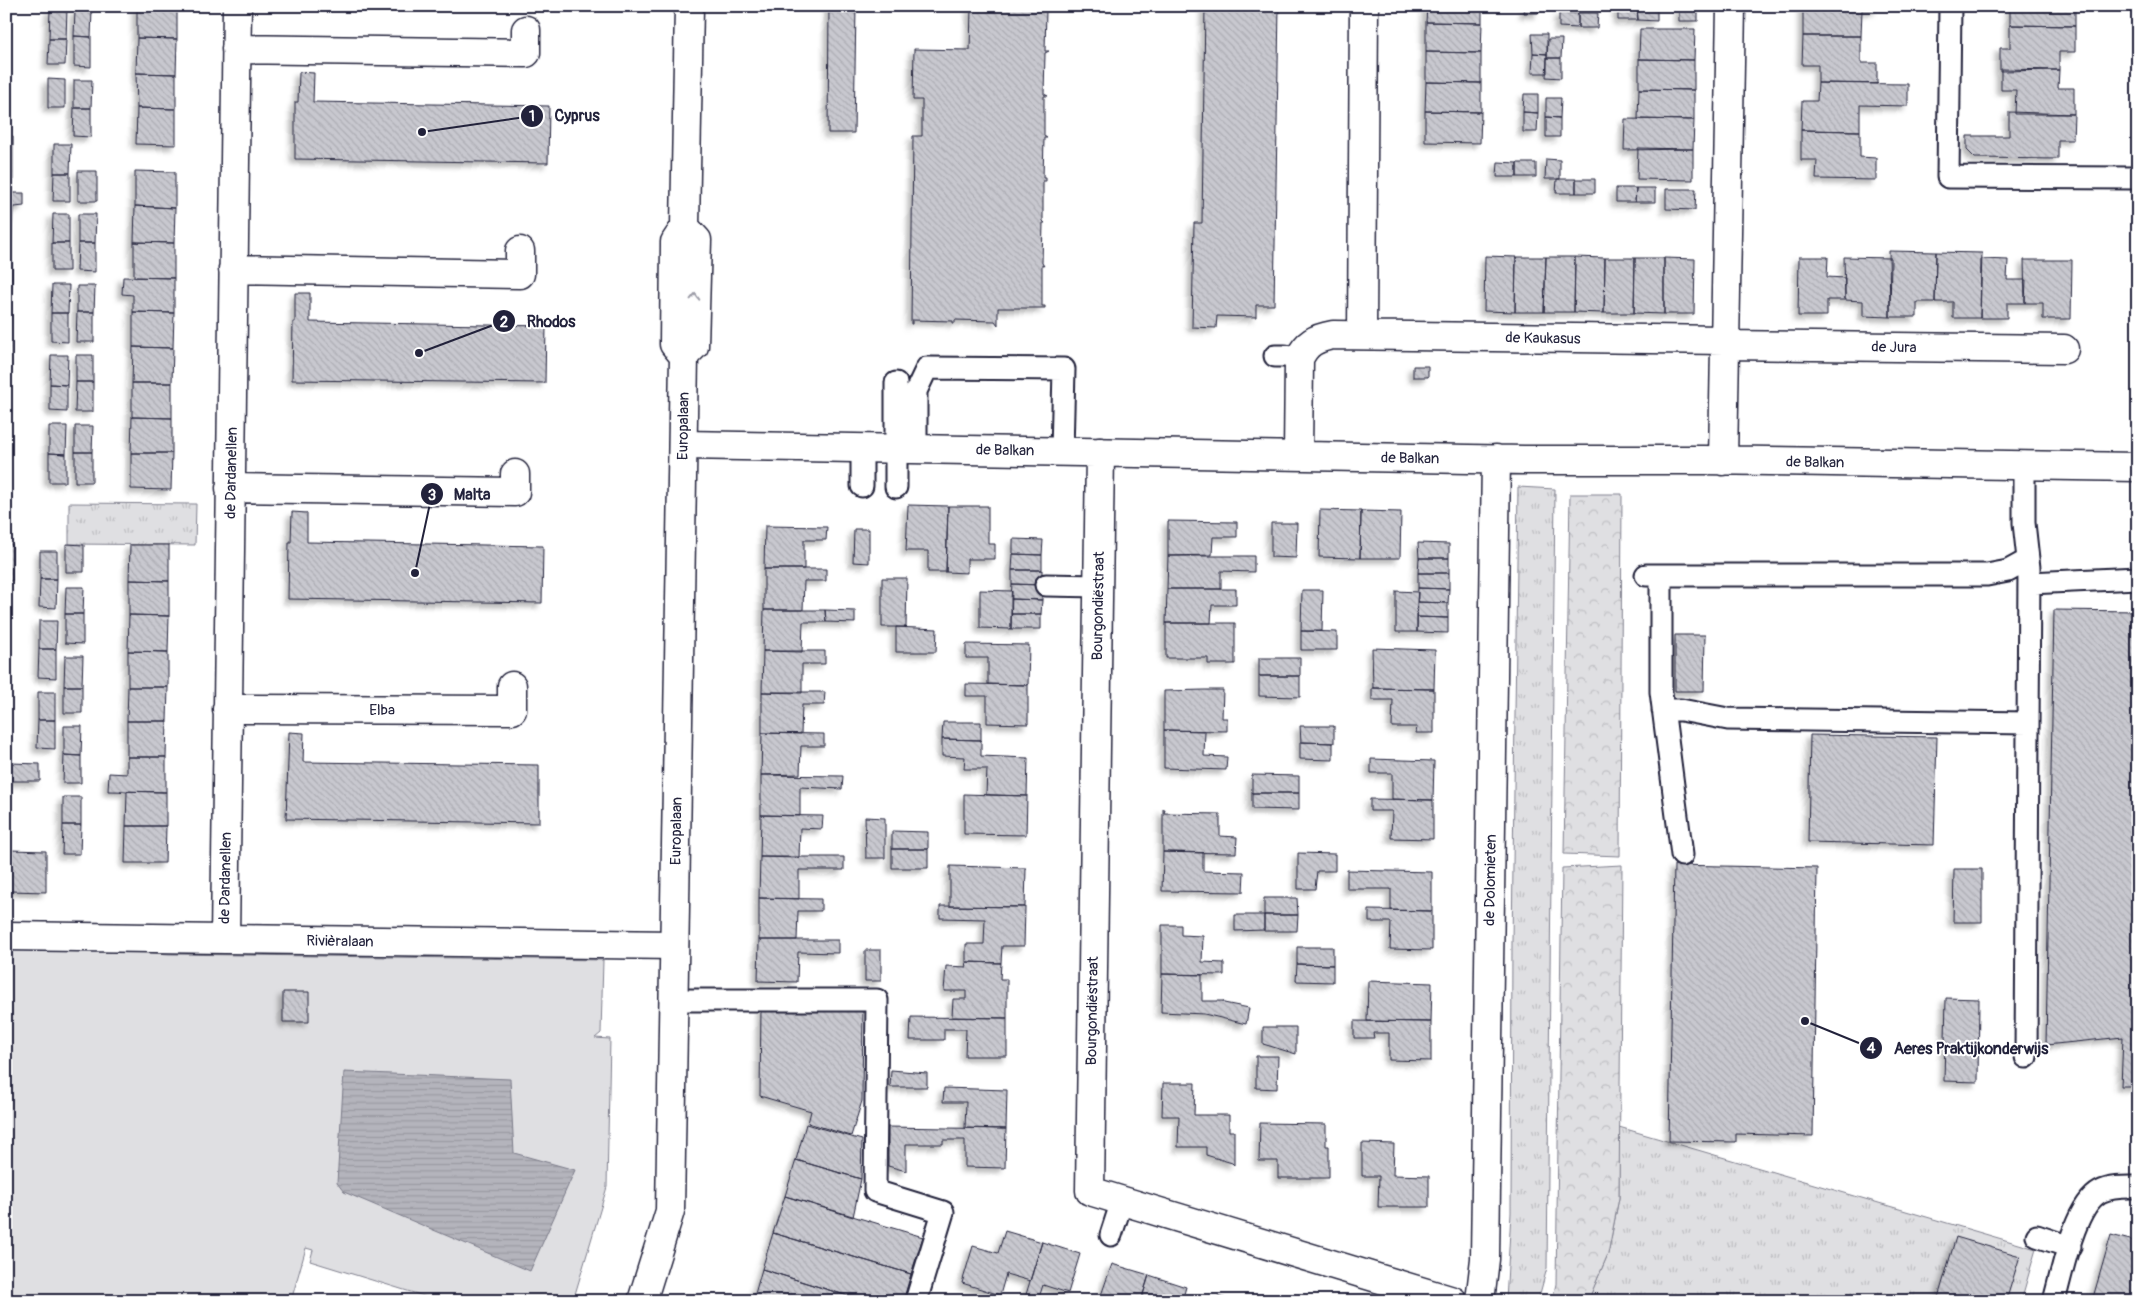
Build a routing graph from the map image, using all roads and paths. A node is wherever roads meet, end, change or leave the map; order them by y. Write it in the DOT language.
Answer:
graph roads {
  1 [pos="237,6"];
  2 [pos="689,6"];
  3 [pos="1364,6"];
  4 [pos="1731,6"];
  5 [pos="1950,6"];
  6 [pos="526,30"];
  7 [pos="236,49"];
  8 [pos="2138,178"];
  9 [pos="520,251"];
  10 [pos="233,269"];
  11 [pos="1362,335"];
  12 [pos="1725,342"];
  13 [pos="2064,349"];
  14 [pos="896,383"];
  15 [pos="683,445"];
  16 [pos="862,448"];
  17 [pos="906,449"];
  18 [pos="1062,452"];
  19 [pos="1100,452"];
  20 [pos="1298,455"];
  21 [pos="1496,459"];
  22 [pos="1723,461"];
  23 [pos="2024,465"];
  24 [pos="2138,467"];
  25 [pos="515,474"];
  26 [pos="862,486"];
  27 [pos="896,487"];
  28 [pos="230,488"];
  29 [pos="2028,560"];
  30 [pos="2138,578"];
  31 [pos="2029,583"];
  32 [pos="1046,585"];
  33 [pos="1098,586"];
  34 [pos="512,686"];
  35 [pos="228,709"];
  36 [pos="1664,710"];
  37 [pos="2028,723"];
  38 [pos="1682,855"];
  39 [pos="6,936"];
  40 [pos="224,939"];
  41 [pos="674,945"];
  42 [pos="673,1000"];
  43 [pos="2026,1057"];
  44 [pos="2138,1187"];
  45 [pos="1122,1201"];
  46 [pos="1111,1234"];
  47 [pos="2037,1236"];
  48 [pos="2070,1247"];
  49 [pos="642,1301"];
  50 [pos="916,1301"];
  51 [pos="1453,1301"];
  52 [pos="1480,1301"];
  53 [pos="2054,1301"];
  1 -- 7 [label="street, de Dardanellen"];
  2 -- 15 [label="street, Europalaan"];
  3 -- 11 [label="street"];
  4 -- 12 [label="street"];
  5 -- 8 [label="lane"];
  6 -- 7 [label="street"];
  7 -- 10 [label="street, de Dardanellen"];
  9 -- 10 [label="street"];
  10 -- 28 [label="street, de Dardanellen"];
  11 -- 12 [label="street, de Kaukasus"];
  11 -- 20 [label="street, de Kaukasus"];
  12 -- 13 [label="street, de Jura"];
  12 -- 22 [label="street"];
  14 -- 17 [label="lane"];
  15 -- 16 [label="street, de Balkan"];
  15 -- 41 [label="street, Europalaan"];
  16 -- 17 [label="street, de Balkan"];
  16 -- 26 [label="lane"];
  17 -- 18 [label="street, de Balkan"];
  17 -- 18 [label="lane"];
  17 -- 27 [label="lane"];
  18 -- 19 [label="street, de Balkan"];
  19 -- 20 [label="street, de Balkan"];
  19 -- 33 [label="street, Bourgondiëstraat"];
  20 -- 21 [label="street, de Balkan"];
  21 -- 22 [label="street, de Balkan"];
  21 -- 52 [label="street, de Dolomieten"];
  22 -- 23 [label="street, de Balkan"];
  23 -- 24 [label="street, de Balkan"];
  23 -- 29 [label="lane"];
  25 -- 28 [label="street"];
  28 -- 35 [label="street, de Dardanellen"];
  29 -- 31 [label="lane"];
  29 -- 36 [label="lane"];
  30 -- 31 [label="lane"];
  31 -- 37 [label="lane"];
  32 -- 33 [label="lane"];
  33 -- 45 [label="street, Bourgondiëstraat"];
  34 -- 35 [label="street, Elba"];
  35 -- 40 [label="street, de Dardanellen"];
  36 -- 37 [label="lane"];
  36 -- 38 [label="lane"];
  37 -- 43 [label="lane"];
  39 -- 40 [label="street, Rivièralaan"];
  40 -- 41 [label="street, Rivièralaan"];
  41 -- 42 [label="street, Europalaan"];
  42 -- 49 [label="street, Europalaan"];
  42 -- 50 [label="lane"];
  44 -- 48 [label="lane"];
  45 -- 46 [label="lane"];
  45 -- 51 [label="street, Bourgondiëstraat"];
  47 -- 48 [label="lane"];
  48 -- 53 [label="lane"];
}
